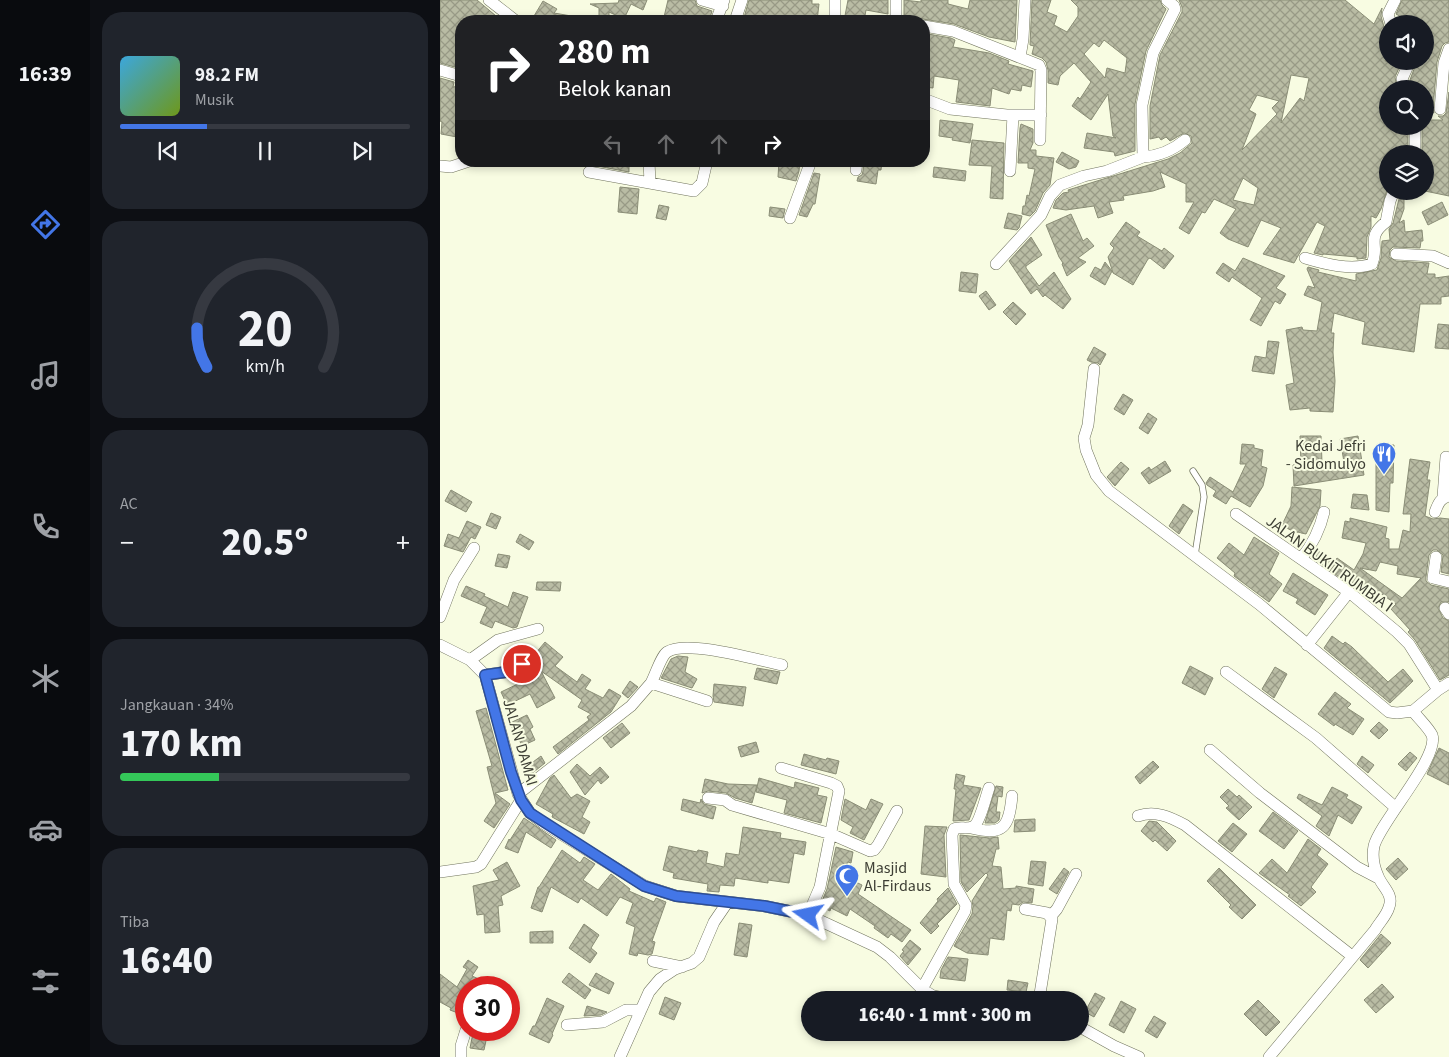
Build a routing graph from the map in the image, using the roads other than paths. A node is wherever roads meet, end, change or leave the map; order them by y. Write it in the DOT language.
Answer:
graph roads {
  1 [pos="489,0"];
  2 [pos="702,0"];
  3 [pos="742,0"];
  4 [pos="836,0"];
  5 [pos="896,0"];
  6 [pos="1025,0"];
  7 [pos="1167,0"];
  8 [pos="1395,0"];
  9 [pos="723,3"];
  10 [pos="508,15"];
  11 [pos="718,15"];
  12 [pos="737,15"];
  13 [pos="835,15"];
  14 [pos="896,15"];
  15 [pos="1388,15"];
  16 [pos="930,27"];
  17 [pos="1449,49"];
  18 [pos="1020,56"];
  19 [pos="440,70"];
  20 [pos="455,74"];
  21 [pos="930,101"];
  22 [pos="1440,109"];
  23 [pos="1013,115"];
  24 [pos="1041,115"];
  25 [pos="1040,140"];
  26 [pos="1185,140"];
  27 [pos="1143,157"];
  28 [pos="440,166"];
  29 [pos="455,166"];
  30 [pos="649,167"];
  31 [pos="706,167"];
  32 [pos="809,167"];
  33 [pos="1010,171"];
  34 [pos="589,172"];
  35 [pos="650,183"];
  36 [pos="1390,200"];
  37 [pos="790,218"];
  38 [pos="1396,254"];
  39 [pos="1305,258"];
  40 [pos="1449,263"];
  41 [pos="996,264"];
  42 [pos="1094,369"];
  43 [pos="1446,456"];
  44 [pos="1193,471"];
  45 [pos="1446,496"];
  46 [pos="1324,512"];
  47 [pos="1435,512"];
  48 [pos="1236,514"];
  49 [pos="474,548"];
  50 [pos="1195,556"];
  51 [pos="1436,557"];
  52 [pos="1301,559"];
  53 [pos="1449,582"];
  54 [pos="1349,592"];
  55 [pos="440,617"];
  56 [pos="538,629"];
  57 [pos="440,645"];
  58 [pos="1307,645"];
  59 [pos="470,660"];
  60 [pos="522,664"];
  61 [pos="782,665"];
  62 [pos="1226,672"];
  63 [pos="485,675"];
  64 [pos="651,683"];
  65 [pos="1449,683"];
  66 [pos="1438,690"];
  67 [pos="707,701"];
  68 [pos="1413,711"];
  69 [pos="1210,750"];
  70 [pos="781,768"];
  71 [pos="989,788"];
  72 [pos="1012,796"];
  73 [pos="519,797"];
  74 [pos="708,798"];
  75 [pos="1396,808"];
  76 [pos="897,811"];
  77 [pos="1138,816"];
  78 [pos="971,828"];
  79 [pos="830,834"];
  80 [pos="440,872"];
  81 [pos="1076,874"];
  82 [pos="1378,878"];
  83 [pos="727,903"];
  84 [pos="1024,909"];
  85 [pos="808,915"];
  86 [pos="1051,916"];
  87 [pos="1352,956"];
  88 [pos="654,961"];
  89 [pos="682,966"];
  90 [pos="922,989"];
  91 [pos="925,991"];
  92 [pos="1040,991"];
  93 [pos="641,1010"];
  94 [pos="567,1025"];
  95 [pos="1089,1032"];
  96 [pos="463,1041"];
  97 [pos="461,1057"];
  98 [pos="620,1057"];
  99 [pos="1138,1057"];
  100 [pos="1269,1057"];
  1 -- 10 [label="street"];
  2 -- 9 [label="street"];
  3 -- 12 [label="street"];
  4 -- 13 [label="street"];
  5 -- 14 [label="street"];
  6 -- 18 [label="street"];
  7 -- 27 [label="street"];
  8 -- 15 [label="street"];
  9 -- 11 [label="street"];
  16 -- 18 [label="street"];
  17 -- 22 [label="street"];
  18 -- 24 [label="street"];
  19 -- 20 [label="street"];
  21 -- 23 [label="street"];
  23 -- 24 [label="street"];
  23 -- 33 [label="street"];
  24 -- 25 [label="street"];
  26 -- 27 [label="street"];
  27 -- 41 [label="street"];
  28 -- 29 [label="street"];
  30 -- 35 [label="street"];
  31 -- 35 [label="street"];
  32 -- 37 [label="street"];
  34 -- 35 [label="street"];
  36 -- 39 [label="street"];
  38 -- 40 [label="street"];
  42 -- 50 [label="street"];
  43 -- 45 [label="street"];
  44 -- 50 [label="lane"];
  45 -- 47 [label="street"];
  46 -- 52 [label="street"];
  48 -- 52 [label="street, JALAN BUKIT RUMBIA I"];
  49 -- 55 [label="street"];
  50 -- 58 [label="street"];
  51 -- 53 [label="street"];
  52 -- 54 [label="street, JALAN BUKIT RUMBIA I"];
  54 -- 58 [label="street"];
  54 -- 66 [label="street, JALAN BUKIT RUMBIA I"];
  56 -- 59 [label="street"];
  57 -- 59 [label="street, JALAN DAMAI"];
  58 -- 68 [label="street"];
  59 -- 63 [label="street, JALAN DAMAI"];
  60 -- 63 [label="street"];
  61 -- 64 [label="street"];
  62 -- 75 [label="street"];
  63 -- 73 [label="street, JALAN DAMAI"];
  64 -- 67 [label="street"];
  64 -- 73 [label="street"];
  65 -- 66 [label="street"];
  66 -- 68 [label="street"];
  68 -- 75 [label="street"];
  69 -- 82 [label="street"];
  70 -- 79 [label="street"];
  71 -- 78 [label="street"];
  72 -- 78 [label="street"];
  73 -- 80 [label="street"];
  73 -- 83 [label="street, JALAN DAMAI"];
  74 -- 79 [label="street"];
  75 -- 82 [label="street"];
  76 -- 79 [label="street"];
  77 -- 87 [label="street"];
  78 -- 90 [label="street"];
  79 -- 85 [label="street"];
  81 -- 86 [label="street"];
  82 -- 87 [label="street"];
  83 -- 85 [label="street, JALAN DAMAI"];
  83 -- 89 [label="street"];
  84 -- 86 [label="street"];
  85 -- 90 [label="street, JALAN DAMAI"];
  86 -- 92 [label="street"];
  87 -- 100 [label="street"];
  88 -- 89 [label="street"];
  89 -- 93 [label="street"];
  90 -- 91 [label="street, JALAN DAMAI"];
  93 -- 94 [label="street"];
  93 -- 98 [label="street"];
  95 -- 99 [label="street"];
  96 -- 97 [label="street"];
}
